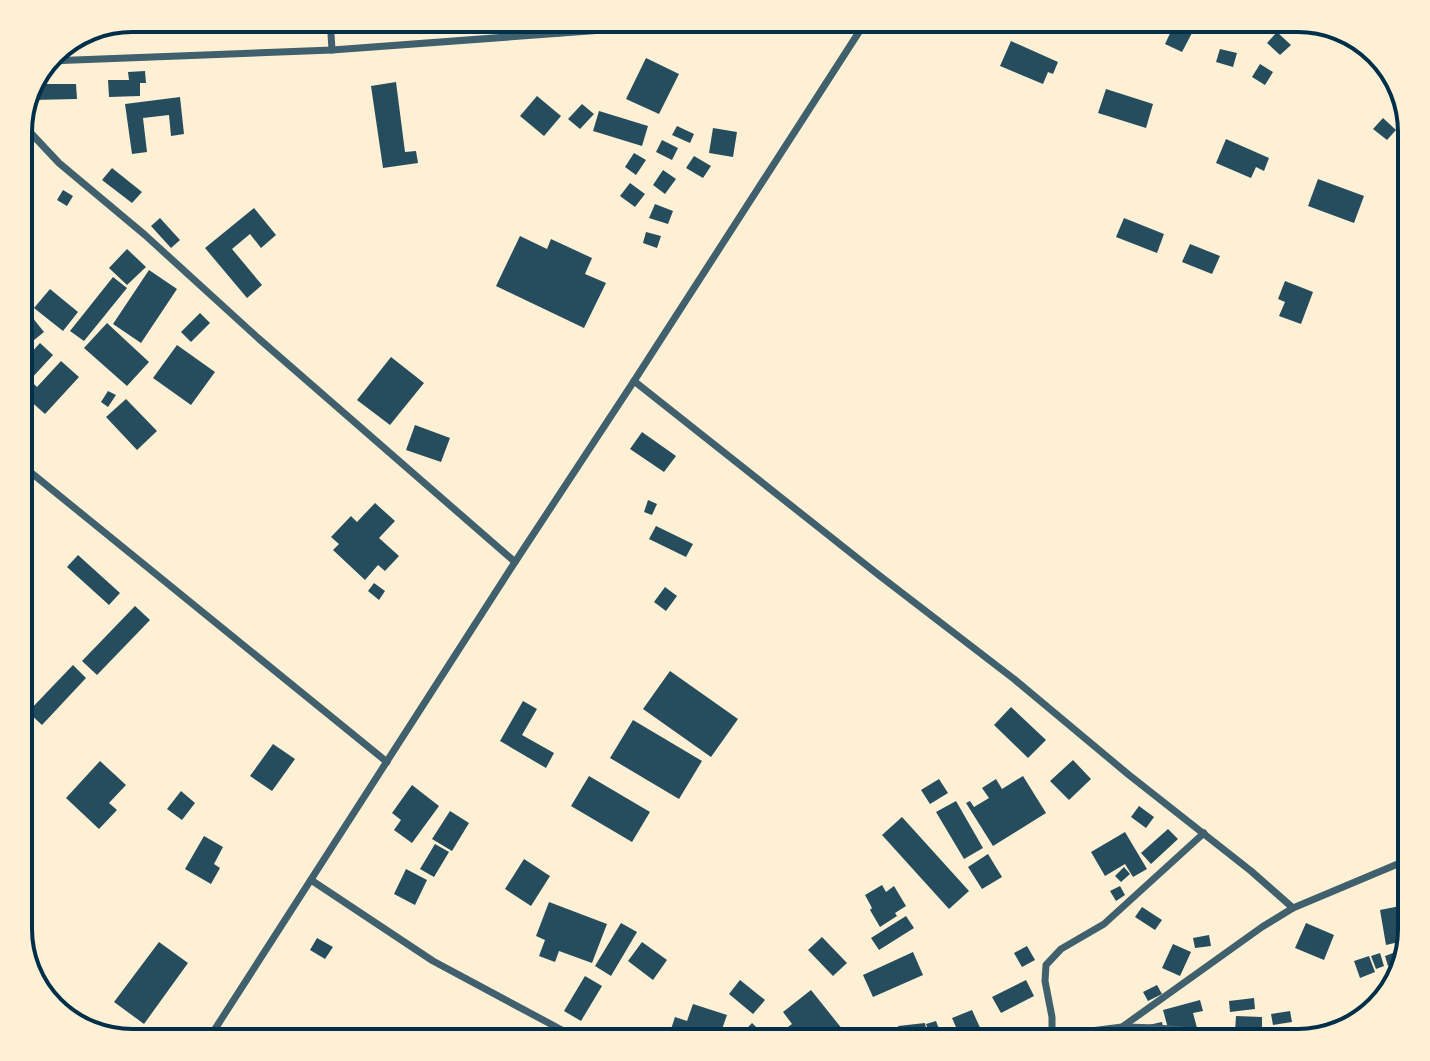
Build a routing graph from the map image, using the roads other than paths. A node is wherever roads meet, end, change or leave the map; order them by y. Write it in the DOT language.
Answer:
graph roads {
  1 [pos="331,32"];
  2 [pos="571,32"];
  3 [pos="859,32"];
  4 [pos="559,33"];
  5 [pos="332,50"];
  6 [pos="63,60"];
  7 [pos="32,134"];
  8 [pos="634,381"];
  9 [pos="32,473"];
  10 [pos="515,562"];
  11 [pos="387,762"];
  12 [pos="1204,833"];
  13 [pos="1398,864"];
  14 [pos="311,880"];
  15 [pos="1293,908"];
  16 [pos="1122,1027"];
  17 [pos="215,1029"];
  18 [pos="560,1029"];
  19 [pos="1052,1029"];
  20 [pos="1106,1029"];
  21 [pos="1159,1029"];
  1 -- 5 [label="street"];
  2 -- 4 [label="street"];
  3 -- 8 [label="street"];
  4 -- 5 [label="street"];
  5 -- 6 [label="street"];
  7 -- 10 [label="street"];
  8 -- 10 [label="street"];
  8 -- 12 [label="street"];
  9 -- 11 [label="street"];
  10 -- 11 [label="street"];
  11 -- 14 [label="street"];
  12 -- 15 [label="street"];
  12 -- 19 [label="street"];
  13 -- 15 [label="street"];
  14 -- 17 [label="street"];
  14 -- 18 [label="street"];
  15 -- 16 [label="street"];
  16 -- 20 [label="street"];
  16 -- 21 [label="street"];
}
